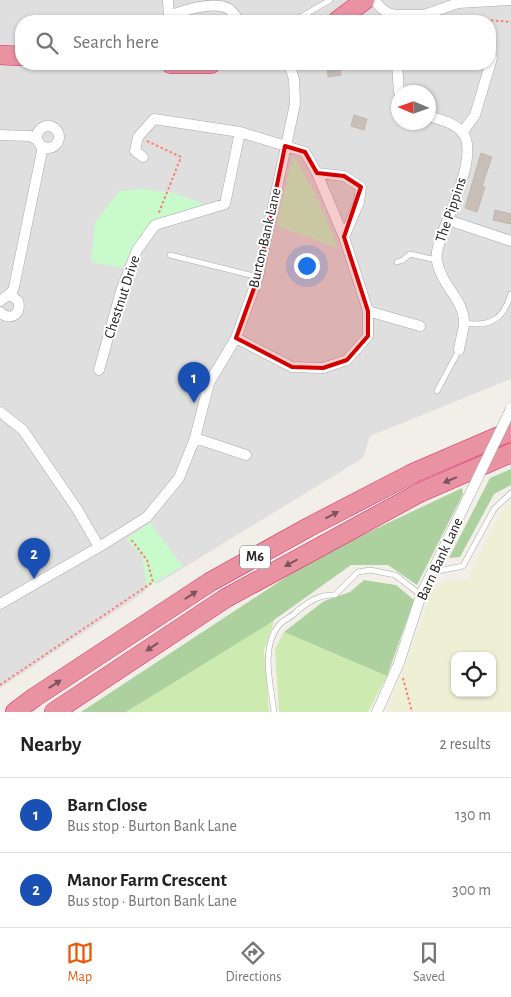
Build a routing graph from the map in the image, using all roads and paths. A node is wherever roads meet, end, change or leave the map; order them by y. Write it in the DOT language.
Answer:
graph roads {
  1 [pos="168,0"];
  2 [pos="330,0"];
  3 [pos="365,0"];
  4 [pos="374,0"];
  5 [pos="511,0"];
  6 [pos="169,15"];
  7 [pos="177,15"];
  8 [pos="234,15"];
  9 [pos="304,15"];
  10 [pos="345,15"];
  11 [pos="391,15"];
  12 [pos="424,15"];
  13 [pos="496,21"];
  14 [pos="511,22"];
  15 [pos="0,55"];
  16 [pos="15,56"];
  17 [pos="291,70"];
  18 [pos="397,70"];
  19 [pos="488,70"];
  20 [pos="398,85"];
  21 [pos="436,119"];
  22 [pos="240,132"];
  23 [pos="462,133"];
  24 [pos="0,135"];
  25 [pos="138,137"];
  26 [pos="285,146"];
  27 [pos="143,157"];
  28 [pos="317,174"];
  29 [pos="448,220"];
  30 [pos="155,225"];
  31 [pos="344,237"];
  32 [pos="511,241"];
  33 [pos="170,255"];
  34 [pos="436,260"];
  35 [pos="397,262"];
  36 [pos="258,277"];
  37 [pos="511,294"];
  38 [pos="3,298"];
  39 [pos="368,311"];
  40 [pos="0,312"];
  41 [pos="464,323"];
  42 [pos="420,326"];
  43 [pos="236,338"];
  44 [pos="459,350"];
  45 [pos="99,370"];
  46 [pos="437,391"];
  47 [pos="511,409"];
  48 [pos="0,412"];
  49 [pos="511,431"];
  50 [pos="194,438"];
  51 [pos="511,453"];
  52 [pos="246,455"];
  53 [pos="511,493"];
  54 [pos="125,531"];
  55 [pos="99,548"];
  56 [pos="432,572"];
  57 [pos="422,595"];
  58 [pos="1,601"];
  59 [pos="398,664"];
  60 [pos="0,686"];
  61 [pos="15,712"];
  62 [pos="54,712"];
  63 [pos="274,712"];
  64 [pos="378,712"];
  65 [pos="412,712"];
  1 -- 6 [label="street"];
  2 -- 9 [label="lane"];
  3 -- 10 [label="highway"];
  4 -- 11 [label="street"];
  5 -- 12 [label="street"];
  7 -- 8 [label="street"];
  13 -- 14 [label="path"];
  15 -- 16 [label="highway"];
  17 -- 26 [label="street, Burton Bank Lane"];
  18 -- 20 [label="street"];
  19 -- 23 [label="street"];
  21 -- 23 [label="street"];
  22 -- 25 [label="street"];
  22 -- 26 [label="street"];
  22 -- 30 [label="street"];
  23 -- 29 [label="street, The Pippins"];
  24 -- 38 [label="street"];
  25 -- 27 [label="street"];
  25 -- 30 [label="path"];
  26 -- 28 [label="street"];
  26 -- 36 [label="street, Burton Bank Lane"];
  28 -- 31 [label="street"];
  28 -- 31 [label="street"];
  29 -- 32 [label="street"];
  29 -- 34 [label="street, The Pippins"];
  30 -- 45 [label="street, Chestnut Drive"];
  31 -- 39 [label="street"];
  33 -- 36 [label="lane"];
  34 -- 35 [label="lane"];
  34 -- 41 [label="street, The Pippins"];
  36 -- 43 [label="street, Burton Bank Lane"];
  37 -- 41 [label="lane"];
  38 -- 40 [label="street"];
  39 -- 42 [label="street"];
  39 -- 43 [label="street"];
  41 -- 44 [label="street"];
  43 -- 50 [label="street, Burton Bank Lane"];
  44 -- 46 [label="lane"];
  47 -- 56 [label="street, Barn Bank Lane, bridge"];
  48 -- 55 [label="street"];
  61 -- 49 [label="highway, M6, one-way"];
  50 -- 52 [label="street"];
  50 -- 54 [label="street, Burton Bank Lane"];
  51 -- 62 [label="highway, M6, one-way"];
  53 -- 56 [label="lane"];
  54 -- 55 [label="street, Burton Bank Lane"];
  54 -- 60 [label="path"];
  55 -- 58 [label="street, Burton Bank Lane"];
  56 -- 57 [label="street, Barn Bank Lane"];
  57 -- 59 [label="street, Barn Bank Lane"];
  57 -- 63 [label="lane"];
  59 -- 64 [label="street, Barn Bank Lane"];
  59 -- 65 [label="path"];
}
